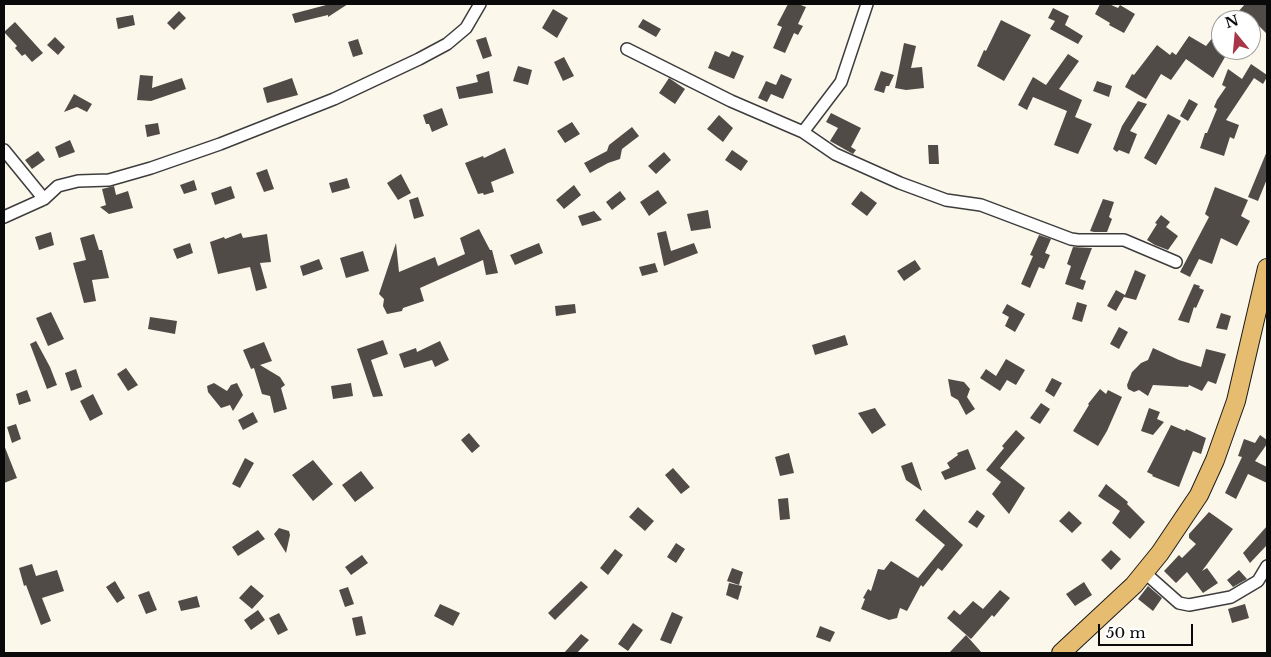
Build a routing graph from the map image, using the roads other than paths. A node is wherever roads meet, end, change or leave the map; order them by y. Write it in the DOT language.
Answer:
graph roads {
  1 [pos="480,4"];
  2 [pos="867,4"];
  3 [pos="626,49"];
  4 [pos="803,132"];
  5 [pos="4,150"];
  6 [pos="44,199"];
  7 [pos="4,217"];
  8 [pos="1176,262"];
  9 [pos="1267,268"];
  10 [pos="1267,566"];
  11 [pos="1144,572"];
  12 [pos="1061,653"];
  1 -- 6 [label="street"];
  2 -- 4 [label="street"];
  3 -- 4 [label="street"];
  4 -- 8 [label="street"];
  5 -- 6 [label="street"];
  6 -- 7 [label="street"];
  9 -- 11 [label="main road"];
  10 -- 11 [label="street"];
  11 -- 12 [label="main road"];
}
